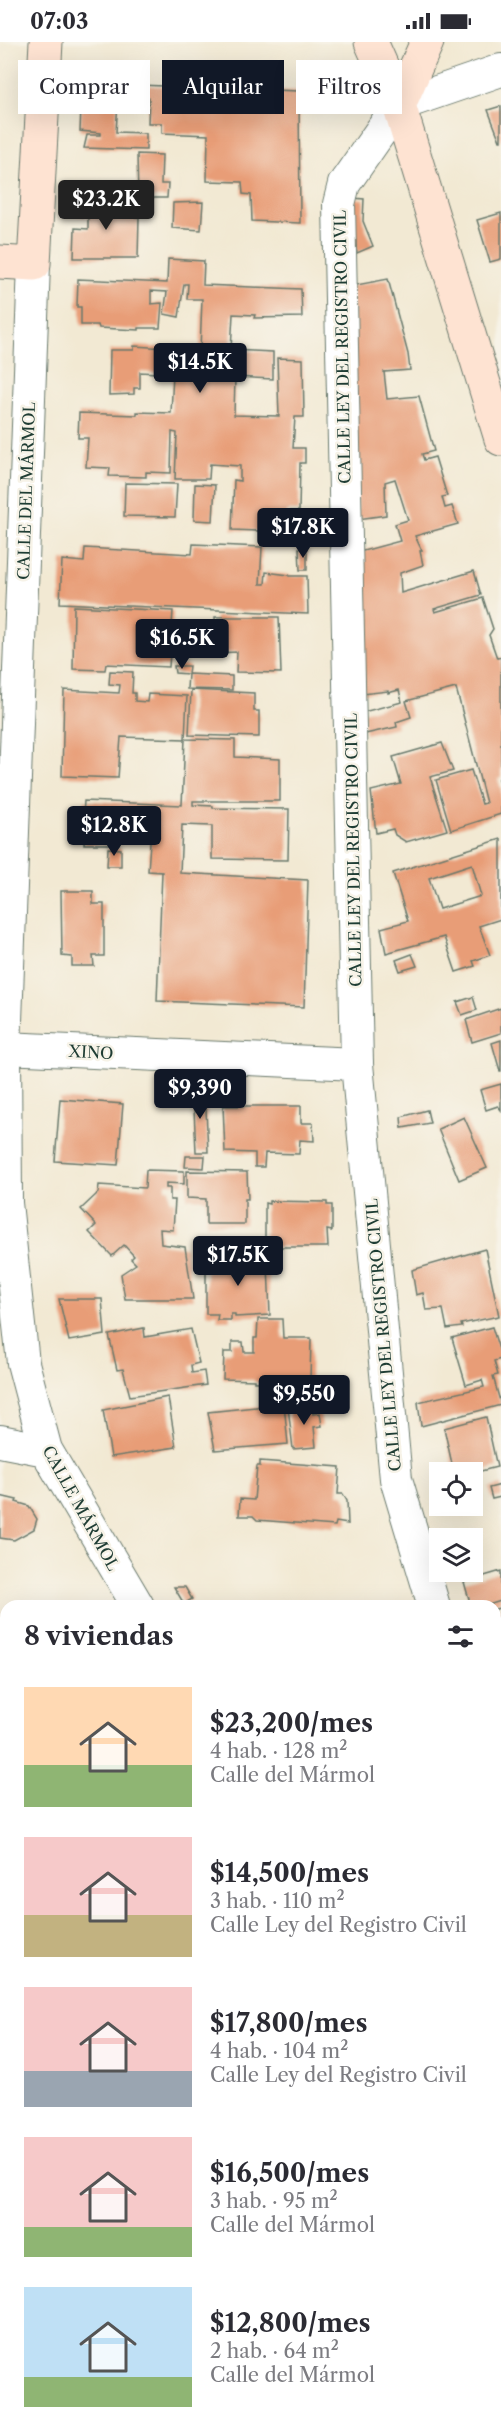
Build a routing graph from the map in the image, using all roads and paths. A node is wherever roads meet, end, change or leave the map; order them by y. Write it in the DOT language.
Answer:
graph roads {
  1 [pos="46,42"];
  2 [pos="371,42"];
  3 [pos="427,42"];
  4 [pos="379,60"];
  5 [pos="501,70"];
  6 [pos="402,98"];
  7 [pos="402,104"];
  8 [pos="393,114"];
  9 [pos="402,114"];
  10 [pos="0,262"];
  11 [pos="34,264"];
  12 [pos="501,439"];
  13 [pos="5,1048"];
  14 [pos="357,1064"];
  15 [pos="0,1441"];
  16 [pos="46,1450"];
  17 [pos="134,1600"];
  18 [pos="432,1600"];
  1 -- 11 [label="main road, CALLE DEL MÁRMOL"];
  2 -- 4 [label="main road"];
  3 -- 6 [label="main road"];
  5 -- 7 [label="street"];
  8 -- 14 [label="street, CALLE LEY DEL REGISTRO CIVIL"];
  9 -- 12 [label="main road"];
  10 -- 11 [label="main road"];
  11 -- 13 [label="street, CALLE DEL MÁRMOL"];
  13 -- 14 [label="street, XINO"];
  13 -- 16 [label="street, CALLE MÁRMOL"];
  14 -- 18 [label="street, CALLE LEY DEL REGISTRO CIVIL"];
  15 -- 16 [label="street"];
  16 -- 17 [label="street, CALLE MÁRMOL"];
}
